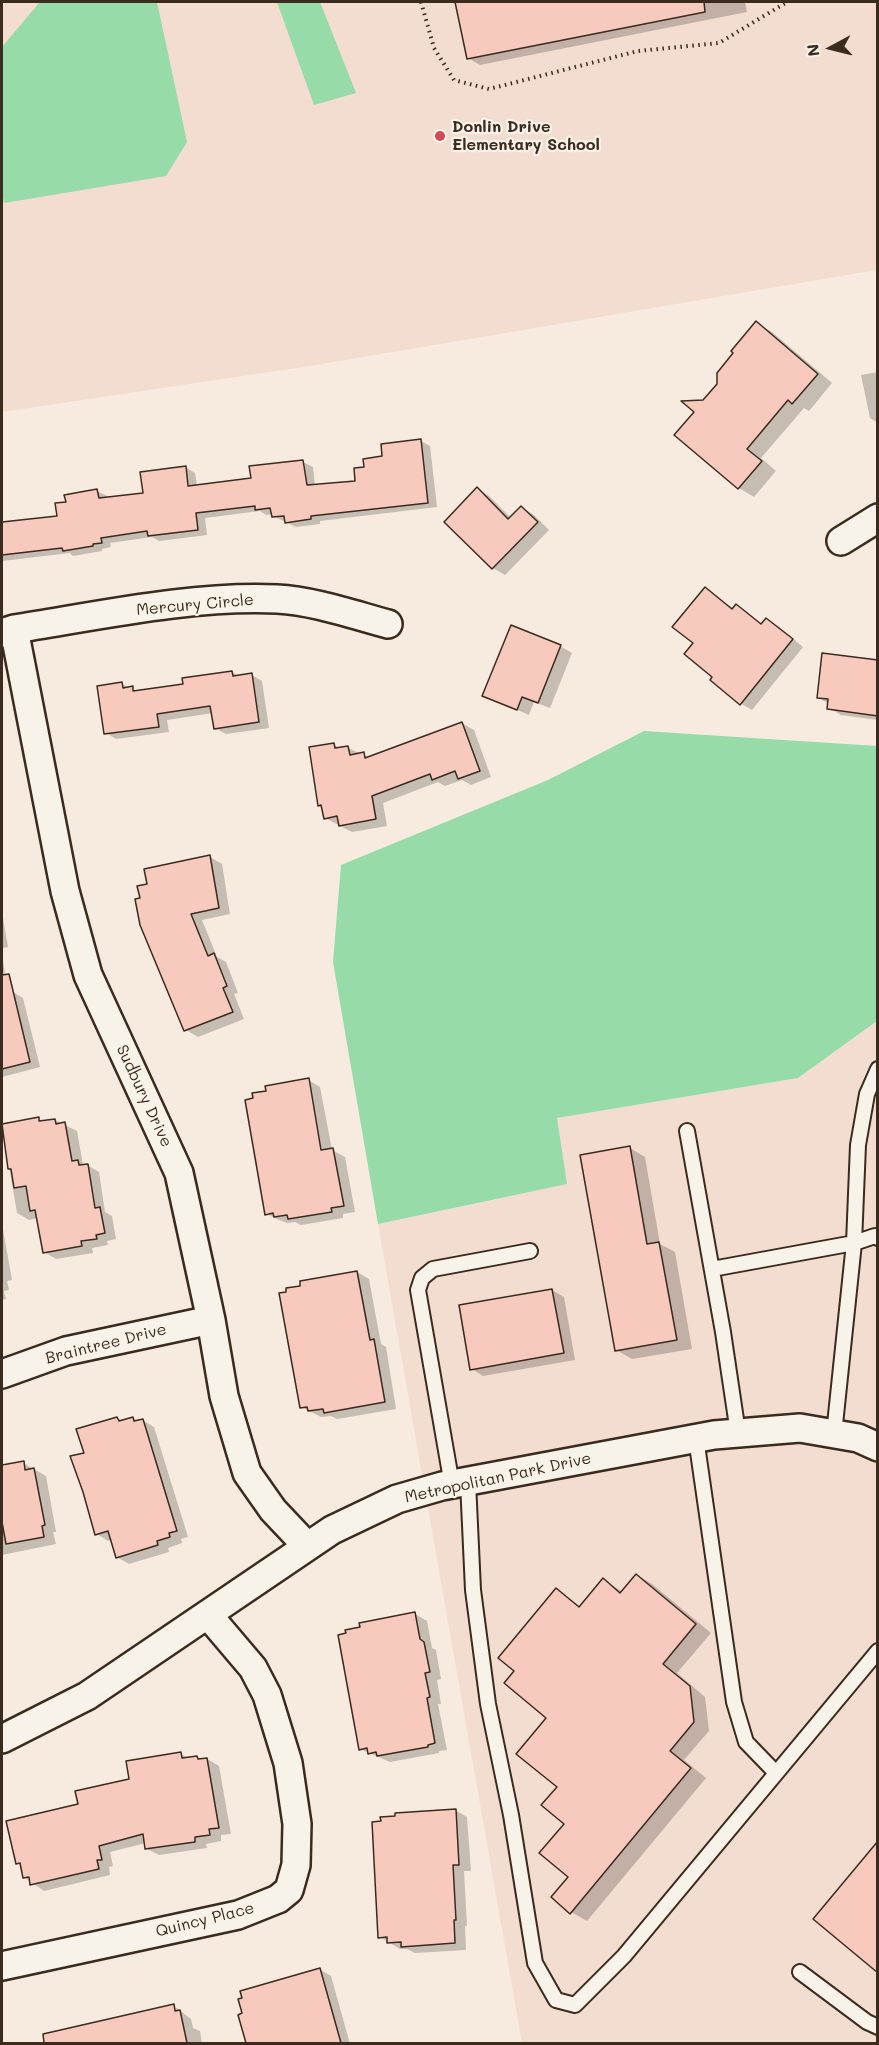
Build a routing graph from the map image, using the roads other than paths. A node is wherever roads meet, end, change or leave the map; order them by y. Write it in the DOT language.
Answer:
graph roads {
  1 [pos="878,518"];
  2 [pos="841,541"];
  3 [pos="388,624"];
  4 [pos="8,631"];
  5 [pos="878,1069"];
  6 [pos="687,1131"];
  7 [pos="878,1238"];
  8 [pos="854,1243"];
  9 [pos="530,1251"];
  10 [pos="712,1269"];
  11 [pos="211,1320"];
  12 [pos="2,1374"];
  13 [pos="738,1433"];
  14 [pos="834,1434"];
  15 [pos="696,1438"];
  16 [pos="878,1447"];
  17 [pos="460,1483"];
  18 [pos="308,1546"];
  19 [pos="208,1615"];
  20 [pos="878,1651"];
  21 [pos="2,1739"];
  22 [pos="776,1773"];
  23 [pos="2,1966"];
  24 [pos="800,1972"];
  25 [pos="878,2027"];
  1 -- 2 [label="street"];
  3 -- 4 [label="street, Mercury Circle"];
  4 -- 11 [label="street, Sudbury Drive"];
  5 -- 8 [label="lane"];
  6 -- 10 [label="lane"];
  7 -- 8 [label="lane"];
  8 -- 10 [label="lane"];
  8 -- 14 [label="lane"];
  9 -- 17 [label="lane"];
  10 -- 13 [label="lane"];
  11 -- 12 [label="street, Braintree Drive"];
  11 -- 18 [label="street, Sudbury Drive"];
  13 -- 14 [label="street, Metropolitan Park Drive"];
  13 -- 15 [label="street, Metropolitan Park Drive"];
  14 -- 16 [label="street, Metropolitan Park Drive"];
  15 -- 17 [label="street, Metropolitan Park Drive"];
  15 -- 22 [label="lane"];
  17 -- 18 [label="street, Metropolitan Park Drive"];
  17 -- 22 [label="lane"];
  18 -- 19 [label="street, Metropolitan Park Drive"];
  19 -- 21 [label="street, Metropolitan Park Drive"];
  19 -- 23 [label="street, Quincy Place"];
  20 -- 22 [label="lane"];
  24 -- 25 [label="lane"];
}
